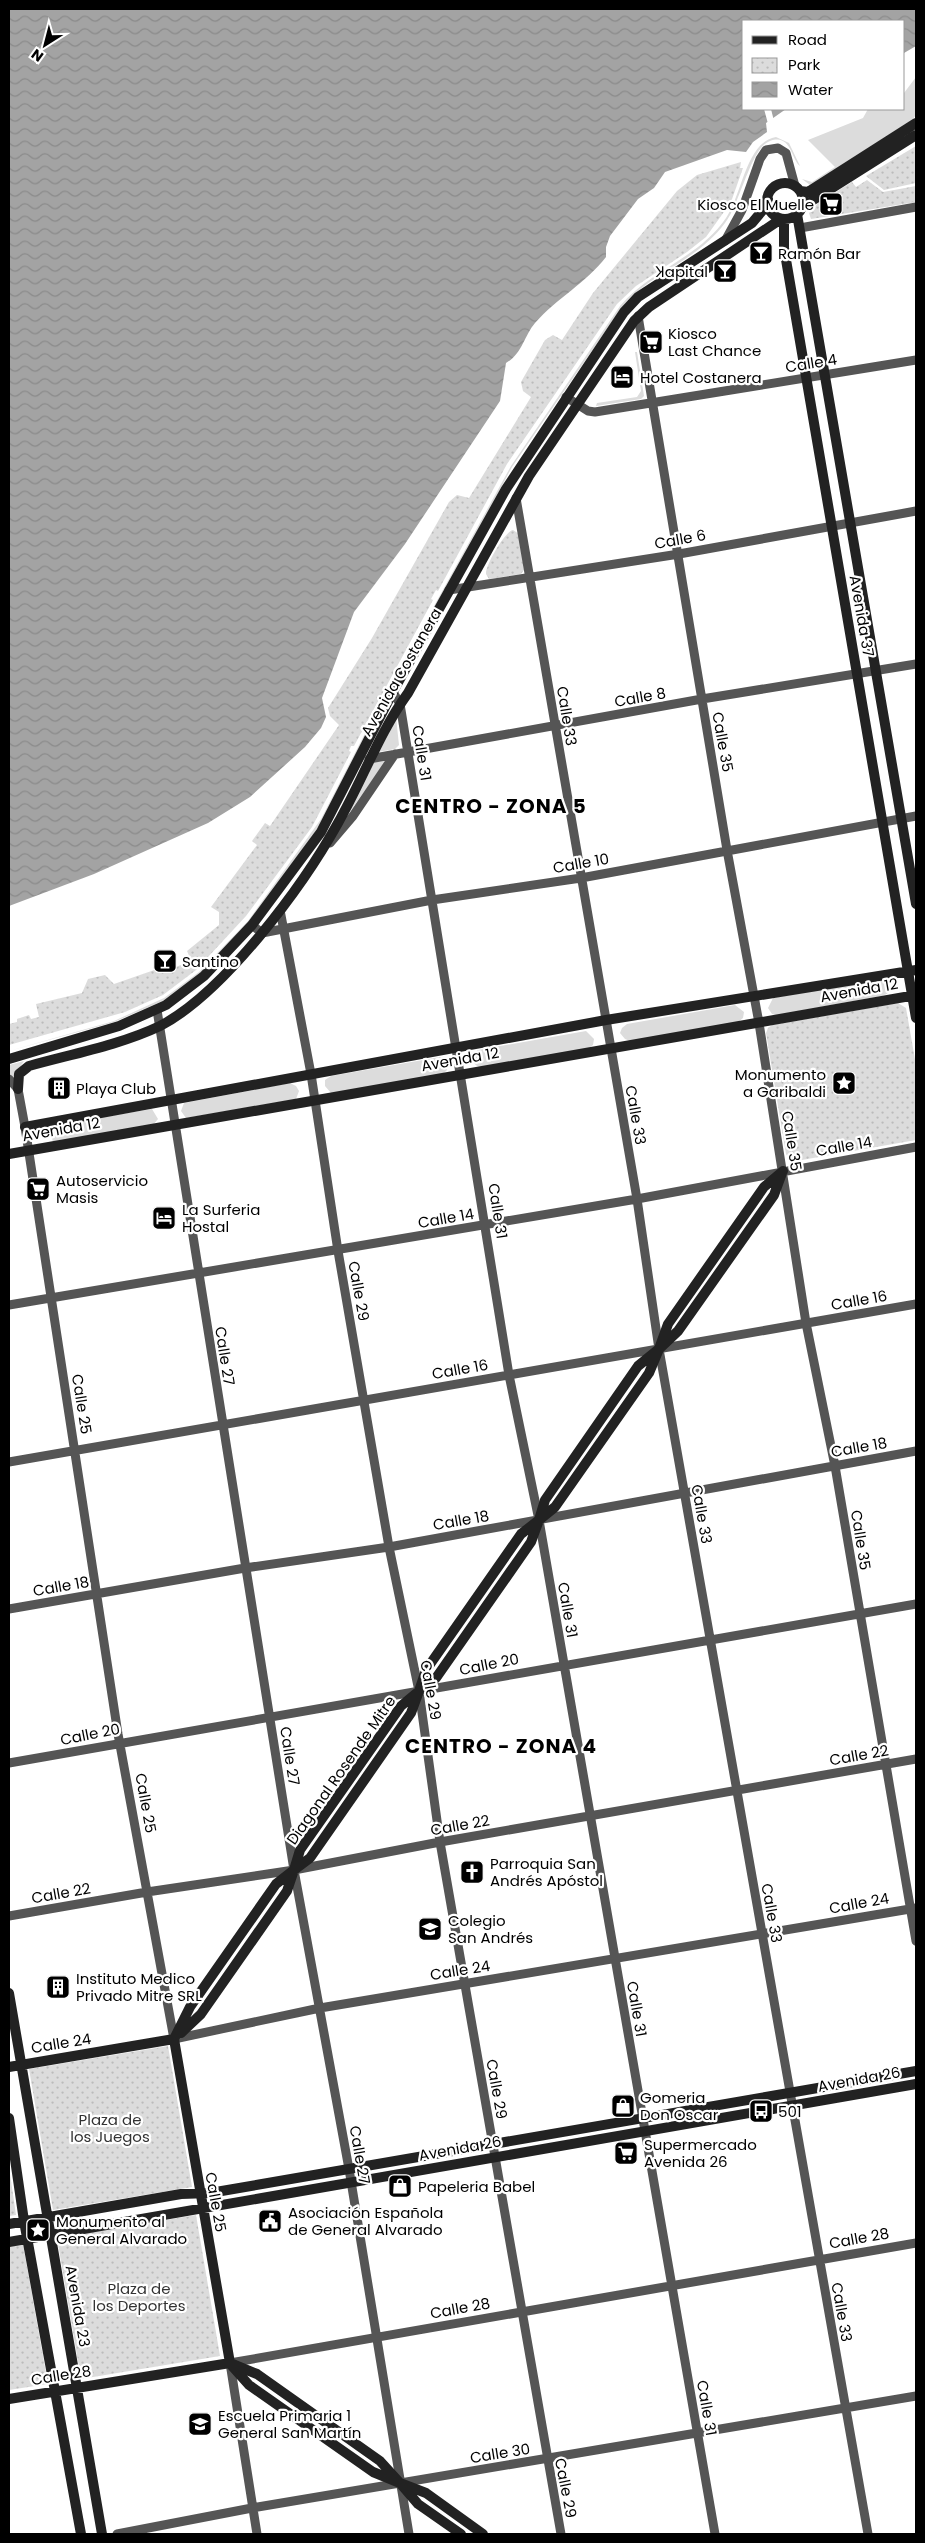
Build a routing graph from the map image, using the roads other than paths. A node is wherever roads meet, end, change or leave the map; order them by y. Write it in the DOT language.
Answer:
graph roads {
  1 [pos="916,123"];
  2 [pos="916,135"];
  3 [pos="798,189"];
  4 [pos="768,199"];
  5 [pos="916,207"];
  6 [pos="800,210"];
  7 [pos="783,219"];
  8 [pos="800,228"];
  9 [pos="724,241"];
  10 [pos="638,316"];
  11 [pos="916,360"];
  12 [pos="825,374"];
  13 [pos="806,378"];
  14 [pos="566,397"];
  15 [pos="577,404"];
  16 [pos="653,404"];
  17 [pos="516,498"];
  18 [pos="916,511"];
  19 [pos="851,523"];
  20 [pos="832,526"];
  21 [pos="679,554"];
  22 [pos="531,578"];
  23 [pos="466,588"];
  24 [pos="449,590"];
  25 [pos="916,664"];
  26 [pos="876,671"];
  27 [pos="857,674"];
  28 [pos="392,692"];
  29 [pos="702,699"];
  30 [pos="400,704"];
  31 [pos="555,726"];
  32 [pos="407,752"];
  33 [pos="395,754"];
  34 [pos="369,758"];
  35 [pos="916,816"];
  36 [pos="902,818"];
  37 [pos="882,822"];
  38 [pos="727,850"];
  39 [pos="317,858"];
  40 [pos="581,878"];
  41 [pos="432,900"];
  42 [pos="916,904"];
  43 [pos="280,910"];
  44 [pos="252,926"];
  45 [pos="283,929"];
  46 [pos="262,933"];
  47 [pos="912,970"];
  48 [pos="914,996"];
  49 [pos="754,997"];
  50 [pos="157,1010"];
  51 [pos="916,1018"];
  52 [pos="606,1020"];
  53 [pos="759,1023"];
  54 [pos="159,1026"];
  55 [pos="458,1048"];
  56 [pos="611,1048"];
  57 [pos="9,1059"];
  58 [pos="311,1074"];
  59 [pos="462,1074"];
  60 [pos="9,1079"];
  61 [pos="18,1089"];
  62 [pos="170,1100"];
  63 [pos="315,1100"];
  64 [pos="174,1124"];
  65 [pos="25,1127"];
  66 [pos="916,1147"];
  67 [pos="29,1150"];
  68 [pos="9,1154"];
  69 [pos="783,1171"];
  70 [pos="637,1199"];
  71 [pos="487,1225"];
  72 [pos="338,1251"];
  73 [pos="198,1273"];
  74 [pos="50,1297"];
  75 [pos="916,1304"];
  76 [pos="9,1305"];
  77 [pos="806,1323"];
  78 [pos="659,1349"];
  79 [pos="510,1375"];
  80 [pos="364,1400"];
  81 [pos="222,1424"];
  82 [pos="74,1450"];
  83 [pos="916,1451"];
  84 [pos="9,1462"];
  85 [pos="835,1466"];
  86 [pos="684,1494"];
  87 [pos="539,1520"];
  88 [pos="389,1547"];
  89 [pos="245,1568"];
  90 [pos="96,1594"];
  91 [pos="916,1604"];
  92 [pos="9,1609"];
  93 [pos="860,1614"];
  94 [pos="710,1640"];
  95 [pos="564,1664"];
  96 [pos="419,1691"];
  97 [pos="269,1717"];
  98 [pos="120,1742"];
  99 [pos="916,1759"];
  100 [pos="9,1763"];
  101 [pos="887,1764"];
  102 [pos="736,1791"];
  103 [pos="590,1816"];
  104 [pos="440,1842"];
  105 [pos="294,1870"];
  106 [pos="147,1892"];
  107 [pos="914,1909"];
  108 [pos="9,1916"];
  109 [pos="762,1935"];
  110 [pos="916,1941"];
  111 [pos="615,1959"];
  112 [pos="465,1985"];
  113 [pos="9,1993"];
  114 [pos="320,2008"];
  115 [pos="174,2039"];
  116 [pos="14,2066"];
  117 [pos="916,2071"];
  118 [pos="916,2084"];
  119 [pos="790,2093"];
  120 [pos="792,2106"];
  121 [pos="9,2118"];
  122 [pos="642,2118"];
  123 [pos="645,2131"];
  124 [pos="492,2144"];
  125 [pos="495,2158"];
  126 [pos="349,2169"];
  127 [pos="351,2182"];
  128 [pos="199,2193"];
  129 [pos="202,2208"];
  130 [pos="47,2217"];
  131 [pos="24,2221"];
  132 [pos="9,2224"];
  133 [pos="50,2235"];
  134 [pos="31,2238"];
  135 [pos="9,2242"];
  136 [pos="916,2243"];
  137 [pos="819,2260"];
  138 [pos="672,2286"];
  139 [pos="521,2312"];
  140 [pos="376,2338"];
  141 [pos="230,2363"];
  142 [pos="77,2388"];
  143 [pos="57,2391"];
  144 [pos="916,2396"];
  145 [pos="9,2399"];
  146 [pos="845,2408"];
  147 [pos="698,2433"];
  148 [pos="546,2459"];
  149 [pos="400,2483"];
  150 [pos="252,2508"];
  151 [pos="81,2534"];
  152 [pos="102,2534"];
  153 [pos="117,2534"];
  154 [pos="257,2534"];
  155 [pos="409,2534"];
  156 [pos="461,2534"];
  157 [pos="484,2534"];
  158 [pos="561,2534"];
  159 [pos="715,2534"];
  160 [pos="868,2534"];
  1 -- 3 [label="main road"];
  2 -- 6 [label="main road"];
  3 -- 4 [label="main road"];
  3 -- 6 [label="main road"];
  3 -- 9 [label="street"];
  4 -- 7 [label="main road"];
  4 -- 9 [label="main road, Avenida Costanera"];
  5 -- 8 [label="street"];
  6 -- 7 [label="main road"];
  6 -- 8 [label="main road, Avenida 37"];
  7 -- 10 [label="main road, Avenida Costanera"];
  7 -- 13 [label="main road, Avenida 37"];
  8 -- 12 [label="main road, Avenida 37"];
  9 -- 14 [label="main road, Avenida Costanera"];
  10 -- 15 [label="main road, Avenida Costanera"];
  10 -- 16 [label="street, Calle 35"];
  11 -- 12 [label="street, Calle 4"];
  12 -- 13 [label="street, Calle 4"];
  12 -- 19 [label="main road, Avenida 37"];
  13 -- 16 [label="street, Calle 4"];
  13 -- 20 [label="main road, Avenida 37"];
  14 -- 15 [label="street, Calle 4"];
  14 -- 24 [label="main road, Avenida Costanera"];
  15 -- 16 [label="street, Calle 4"];
  15 -- 17 [label="main road, Avenida Costanera"];
  16 -- 21 [label="street, Calle 35"];
  17 -- 22 [label="street, Calle 33"];
  17 -- 23 [label="main road, Avenida Costanera"];
  18 -- 19 [label="street, Calle 6"];
  19 -- 20 [label="street, Calle 6"];
  19 -- 26 [label="main road, Avenida 37"];
  20 -- 21 [label="street, Calle 6"];
  20 -- 27 [label="main road, Avenida 37"];
  21 -- 22 [label="street, Calle 6"];
  21 -- 29 [label="street, Calle 35"];
  22 -- 23 [label="street, Calle 6"];
  22 -- 31 [label="street, Calle 33"];
  23 -- 24 [label="street, Calle 6"];
  23 -- 30 [label="main road, Avenida Costanera"];
  24 -- 28 [label="main road, Avenida Costanera"];
  25 -- 26 [label="street, Calle 8"];
  26 -- 27 [label="street, Calle 8"];
  26 -- 36 [label="main road, Avenida 37"];
  27 -- 29 [label="street, Calle 8"];
  27 -- 37 [label="main road, Avenida 37"];
  28 -- 30 [label="street, Calle 31"];
  28 -- 44 [label="main road, Avenida Costanera"];
  29 -- 31 [label="street, Calle 8"];
  29 -- 38 [label="street, Calle 35"];
  30 -- 32 [label="street, Calle 31"];
  30 -- 34 [label="main road, Avenida Costanera"];
  31 -- 32 [label="street, Calle 8"];
  31 -- 40 [label="street, Calle 33"];
  32 -- 33 [label="street, Calle 8"];
  32 -- 41 [label="street, Calle 31"];
  33 -- 34 [label="street, Calle 8"];
  33 -- 39 [label="street"];
  34 -- 39 [label="main road, Avenida Costanera"];
  35 -- 36 [label="street, Calle 10"];
  36 -- 37 [label="street, Calle 10"];
  36 -- 42 [label="main road, Avenida 37"];
  37 -- 38 [label="street, Calle 10"];
  37 -- 47 [label="main road, Avenida 37"];
  38 -- 40 [label="street, Calle 10"];
  38 -- 49 [label="street, Calle 35"];
  39 -- 43 [label="main road, Avenida Costanera"];
  40 -- 41 [label="street, Calle 10"];
  40 -- 52 [label="street, Calle 33"];
  41 -- 45 [label="street, Calle 10"];
  41 -- 55 [label="street, Calle 31"];
  43 -- 45 [label="street, Calle 29"];
  43 -- 46 [label="main road, Avenida Costanera"];
  44 -- 46 [label="street"];
  44 -- 50 [label="main road, Avenida Costanera"];
  45 -- 46 [label="street, Calle 10"];
  45 -- 58 [label="street, Calle 29"];
  46 -- 54 [label="main road, Avenida Costanera"];
  47 -- 48 [label="main road, Avenida 37"];
  47 -- 49 [label="main road, Avenida 12"];
  48 -- 51 [label="main road, Avenida 37"];
  48 -- 53 [label="main road, Avenida 12"];
  49 -- 52 [label="main road, Avenida 12"];
  49 -- 53 [label="street, Calle 35"];
  50 -- 54 [label="street, Calle 27"];
  50 -- 57 [label="main road, Avenida Costanera"];
  52 -- 55 [label="main road, Avenida 12"];
  52 -- 56 [label="street, Calle 33"];
  53 -- 56 [label="main road, Avenida 12"];
  53 -- 69 [label="street, Calle 35"];
  54 -- 61 [label="main road, Avenida Costanera"];
  54 -- 62 [label="street, Calle 27"];
  55 -- 58 [label="main road, Avenida 12"];
  55 -- 59 [label="street, Calle 31"];
  56 -- 59 [label="main road, Avenida 12"];
  56 -- 70 [label="street, Calle 33"];
  58 -- 62 [label="main road, Avenida 12"];
  58 -- 63 [label="street, Calle 29"];
  59 -- 63 [label="main road, Avenida 12"];
  59 -- 71 [label="street, Calle 31"];
  60 -- 61 [label="street"];
  61 -- 65 [label="street, Calle 25"];
  62 -- 64 [label="street, Calle 27"];
  62 -- 65 [label="main road, Avenida 12"];
  63 -- 64 [label="main road, Avenida 12"];
  63 -- 72 [label="street, Calle 29"];
  64 -- 67 [label="main road, Avenida 12"];
  64 -- 73 [label="street, Calle 27"];
  65 -- 67 [label="street, Calle 25"];
  66 -- 69 [label="street, Calle 14"];
  67 -- 68 [label="main road, Avenida 12"];
  67 -- 74 [label="street, Calle 25"];
  69 -- 70 [label="street, Calle 14"];
  69 -- 77 [label="street, Calle 35"];
  69 -- 78 [label="main road, Diagonal Rosende Mitre"];
  70 -- 71 [label="street, Calle 14"];
  70 -- 78 [label="street, Calle 33"];
  71 -- 72 [label="street, Calle 14"];
  71 -- 79 [label="street, Calle 31"];
  72 -- 73 [label="street, Calle 14"];
  72 -- 80 [label="street, Calle 29"];
  73 -- 74 [label="street, Calle 14"];
  73 -- 81 [label="street, Calle 27"];
  74 -- 76 [label="street, Calle 14"];
  74 -- 82 [label="street, Calle 25"];
  75 -- 77 [label="street, Calle 16"];
  77 -- 78 [label="street, Calle 16"];
  77 -- 85 [label="street, Calle 35"];
  78 -- 79 [label="street, Calle 16"];
  78 -- 86 [label="street, Calle 33"];
  78 -- 87 [label="main road, Diagonal Rosende Mitre"];
  79 -- 80 [label="street, Calle 16"];
  79 -- 87 [label="street, Calle 31"];
  80 -- 81 [label="street, Calle 16"];
  80 -- 88 [label="street, Calle 29"];
  81 -- 82 [label="street, Calle 16"];
  81 -- 89 [label="street, Calle 27"];
  82 -- 84 [label="street, Calle 16"];
  82 -- 90 [label="street, Calle 25"];
  83 -- 85 [label="street, Calle 18"];
  85 -- 86 [label="street, Calle 18"];
  85 -- 93 [label="street, Calle 35"];
  86 -- 87 [label="street, Calle 18"];
  86 -- 94 [label="street, Calle 33"];
  87 -- 88 [label="street, Calle 18"];
  87 -- 95 [label="street, Calle 31"];
  87 -- 96 [label="main road, Diagonal Rosende Mitre"];
  88 -- 89 [label="street, Calle 18"];
  88 -- 96 [label="street, Calle 29"];
  89 -- 90 [label="street, Calle 18"];
  89 -- 97 [label="street, Calle 27"];
  90 -- 92 [label="street, Calle 18"];
  90 -- 98 [label="street, Calle 25"];
  91 -- 93 [label="street, Calle 20"];
  93 -- 94 [label="street, Calle 20"];
  93 -- 101 [label="street, Calle 35"];
  94 -- 95 [label="street, Calle 20"];
  94 -- 102 [label="street, Calle 33"];
  95 -- 96 [label="street, Calle 20"];
  95 -- 103 [label="street, Calle 31"];
  96 -- 97 [label="street, Calle 20"];
  96 -- 104 [label="street, Calle 29"];
  96 -- 105 [label="main road, Diagonal Rosende Mitre"];
  97 -- 98 [label="street, Calle 20"];
  97 -- 105 [label="street, Calle 27"];
  98 -- 100 [label="street, Calle 20"];
  98 -- 106 [label="street, Calle 25"];
  99 -- 101 [label="street, Calle 22"];
  101 -- 102 [label="street, Calle 22"];
  101 -- 107 [label="street, Calle 35"];
  102 -- 103 [label="street, Calle 22"];
  102 -- 109 [label="street, Calle 33"];
  103 -- 104 [label="street, Calle 22"];
  103 -- 111 [label="street, Calle 31"];
  104 -- 105 [label="street, Calle 22"];
  104 -- 112 [label="street, Calle 29"];
  105 -- 106 [label="street, Calle 22"];
  105 -- 114 [label="street, Calle 27"];
  105 -- 115 [label="main road, Diagonal Rosende Mitre"];
  106 -- 108 [label="street, Calle 22"];
  106 -- 115 [label="street, Calle 25"];
  107 -- 109 [label="street, Calle 24"];
  107 -- 110 [label="street, Calle 35"];
  109 -- 111 [label="street, Calle 24"];
  109 -- 119 [label="street, Calle 33"];
  111 -- 112 [label="street, Calle 24"];
  111 -- 122 [label="street, Calle 31"];
  112 -- 114 [label="street, Calle 24"];
  112 -- 124 [label="street, Calle 29"];
  113 -- 116 [label="main road, Avenida 23"];
  114 -- 115 [label="street, Calle 24"];
  114 -- 126 [label="street, Calle 27"];
  115 -- 116 [label="main road, Calle 24"];
  115 -- 128 [label="main road, Calle 25"];
  116 -- 130 [label="main road, Avenida 23"];
  117 -- 119 [label="main road, Avenida 26"];
  118 -- 120 [label="main road, Avenida 26"];
  119 -- 120 [label="street, Calle 33"];
  119 -- 122 [label="main road, Avenida 26"];
  120 -- 123 [label="main road, Avenida 26"];
  120 -- 137 [label="street, Calle 33"];
  121 -- 131 [label="main road"];
  122 -- 123 [label="street, Calle 31"];
  122 -- 124 [label="main road, Avenida 26"];
  123 -- 125 [label="main road, Avenida 26"];
  123 -- 138 [label="street, Calle 31"];
  124 -- 125 [label="street, Calle 29"];
  124 -- 126 [label="main road, Avenida 26"];
  125 -- 127 [label="main road, Avenida 26"];
  125 -- 139 [label="street, Calle 29"];
  126 -- 127 [label="street, Calle 27"];
  126 -- 128 [label="main road, Avenida 26"];
  127 -- 129 [label="main road, Avenida 26"];
  127 -- 140 [label="street, Calle 27"];
  128 -- 129 [label="main road, Calle 25"];
  128 -- 130 [label="main road, Avenida 26"];
  129 -- 133 [label="main road, Avenida 26"];
  129 -- 141 [label="main road, Calle 25"];
  130 -- 131 [label="main road, Avenida 26"];
  130 -- 133 [label="main road, Avenida 23"];
  131 -- 132 [label="main road, Avenida 26"];
  131 -- 134 [label="main road"];
  133 -- 134 [label="main road, Avenida 26"];
  133 -- 142 [label="main road, Avenida 23"];
  134 -- 135 [label="main road, Avenida 26"];
  134 -- 143 [label="main road"];
  136 -- 137 [label="street, Calle 28"];
  137 -- 138 [label="street, Calle 28"];
  137 -- 146 [label="street, Calle 33"];
  138 -- 139 [label="street, Calle 28"];
  138 -- 147 [label="street, Calle 31"];
  139 -- 140 [label="street, Calle 28"];
  139 -- 148 [label="street, Calle 29"];
  140 -- 141 [label="street, Calle 28"];
  140 -- 149 [label="street, Calle 27"];
  141 -- 142 [label="main road, Calle 28"];
  141 -- 149 [label="main road"];
  141 -- 150 [label="street, Calle 25"];
  142 -- 143 [label="main road, Calle 28"];
  142 -- 152 [label="main road, Avenida 23"];
  143 -- 145 [label="main road, Calle 28"];
  143 -- 151 [label="main road"];
  144 -- 146 [label="street, Calle 30"];
  146 -- 147 [label="street, Calle 30"];
  146 -- 160 [label="street, Calle 33"];
  147 -- 148 [label="street, Calle 30"];
  147 -- 159 [label="street, Calle 31"];
  148 -- 149 [label="street, Calle 30"];
  148 -- 158 [label="street, Calle 29"];
  149 -- 150 [label="street, Calle 30"];
  149 -- 155 [label="street, Calle 27"];
  149 -- 156 [label="main road"];
  149 -- 157 [label="main road"];
  150 -- 153 [label="street, Calle 30"];
  150 -- 154 [label="street, Calle 25"];
}
